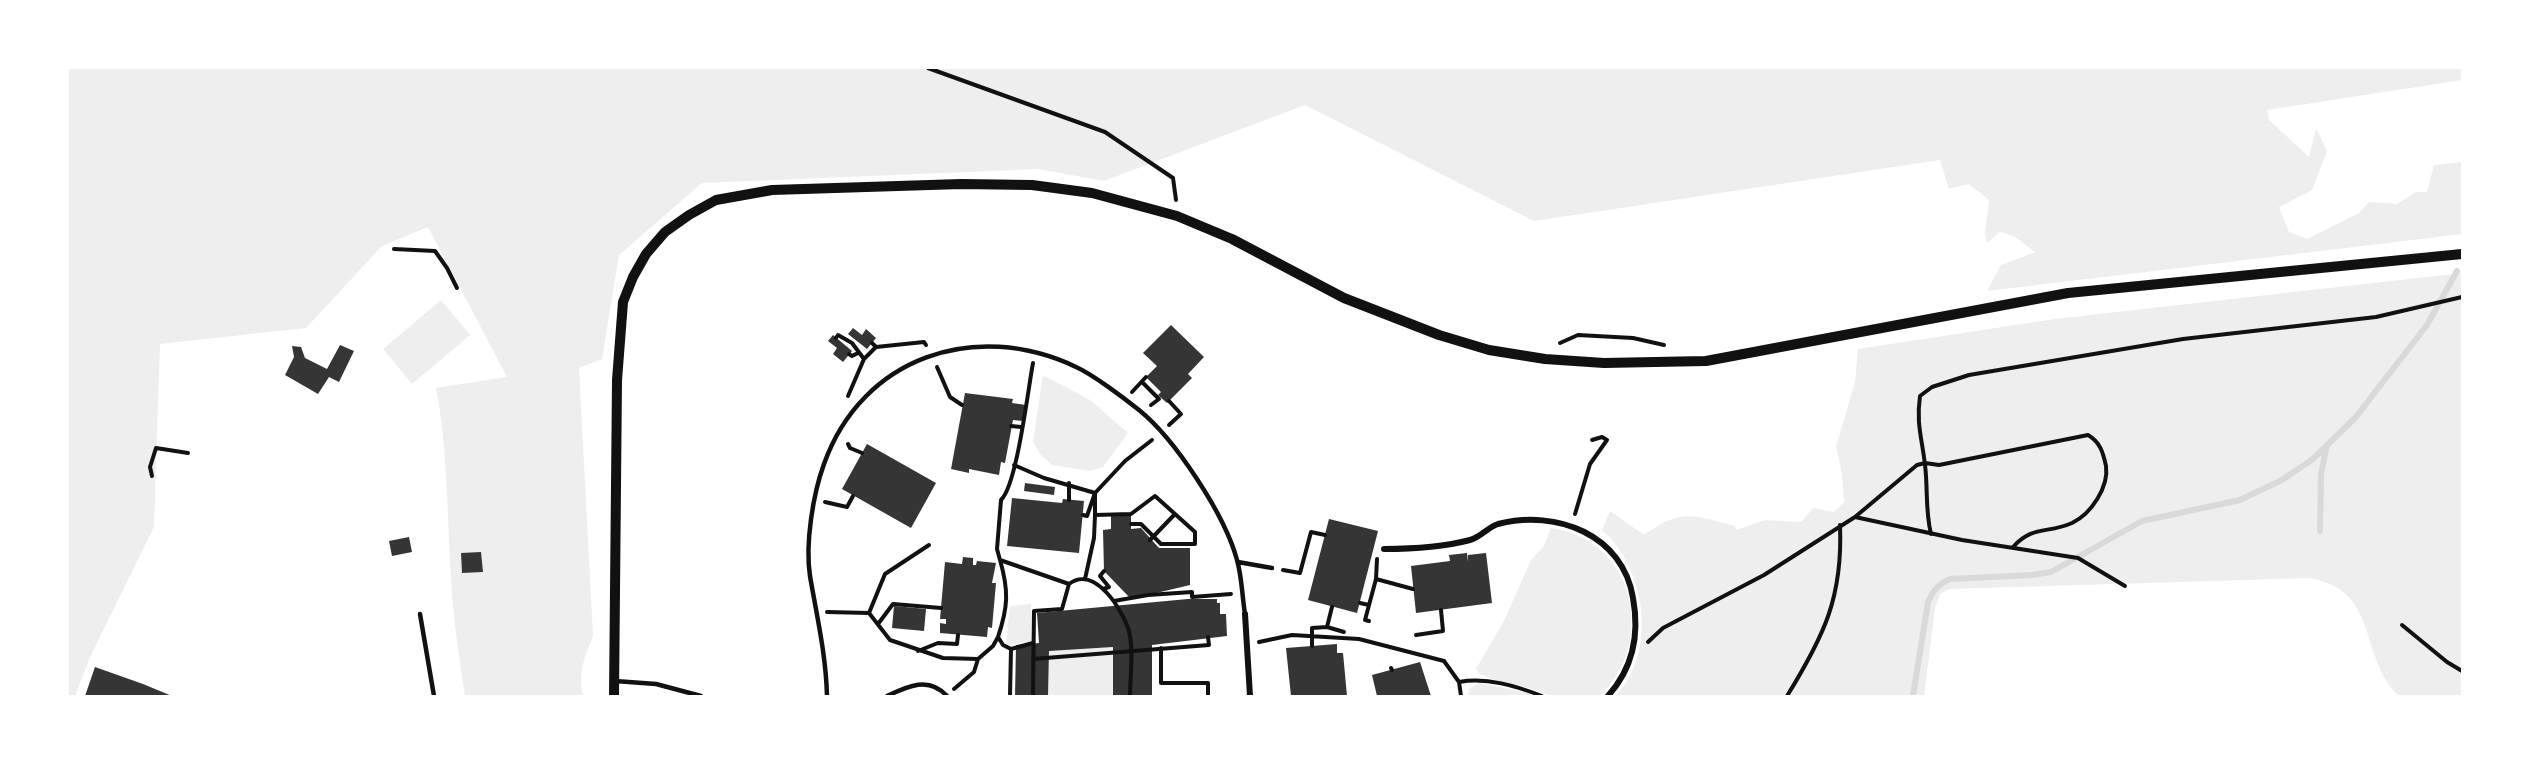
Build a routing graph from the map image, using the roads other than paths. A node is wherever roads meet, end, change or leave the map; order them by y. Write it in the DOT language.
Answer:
graph roads {
  1 [pos="2463,254"];
  2 [pos="1384,549"];
  3 [pos="1238,562"];
  4 [pos="1272,568"];
  5 [pos="420,614"];
  6 [pos="1245,614"];
  7 [pos="615,681"];
  8 [pos="434,696"];
  9 [pos="614,696"];
  10 [pos="701,696"];
  11 [pos="827,696"];
  12 [pos="887,696"];
  13 [pos="947,696"];
  14 [pos="1250,696"];
  15 [pos="1608,696"];
  1 -- 7 [label="street"];
  2 -- 15 [label="street"];
  3 -- 4 [label="lane"];
  3 -- 6 [label="lane"];
  3 -- 11 [label="lane"];
  5 -- 8 [label="lane"];
  6 -- 14 [label="street"];
  7 -- 9 [label="street"];
  7 -- 10 [label="lane"];
  12 -- 13 [label="lane"];
}
